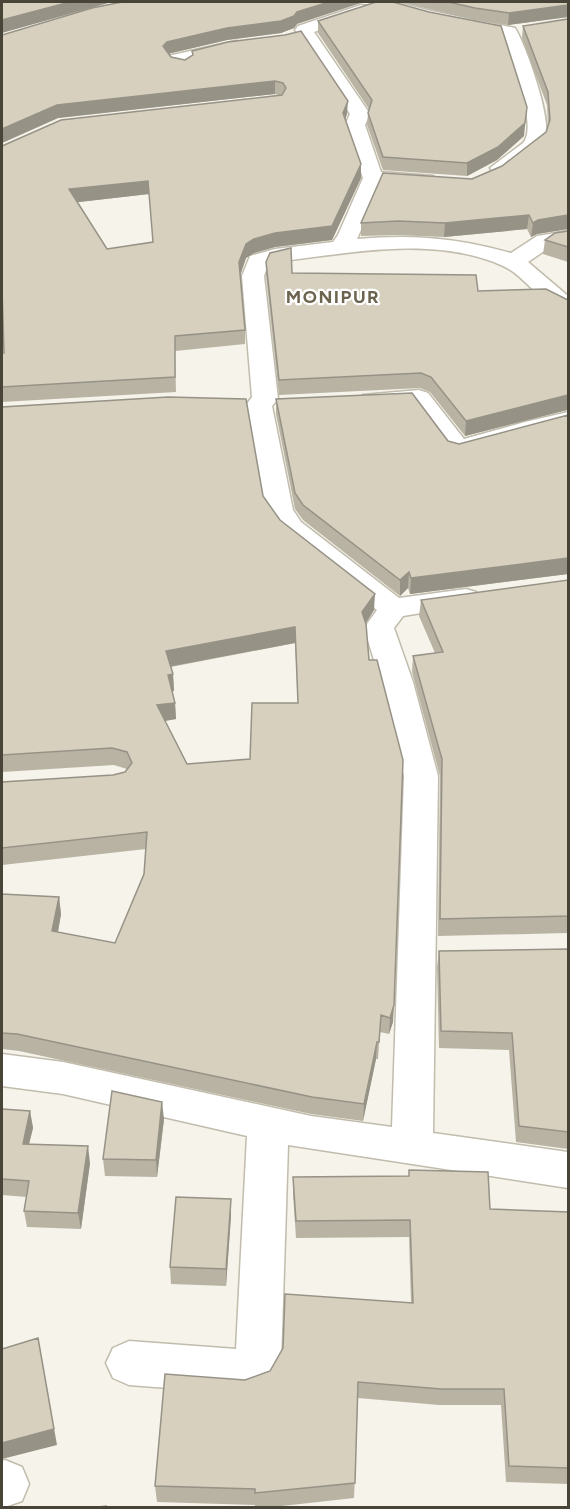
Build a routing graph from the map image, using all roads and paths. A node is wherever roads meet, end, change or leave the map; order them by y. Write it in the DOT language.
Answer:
graph roads {
  1 [pos="380,2"];
  2 [pos="530,29"];
  3 [pos="509,32"];
  4 [pos="305,33"];
  5 [pos="285,40"];
  6 [pos="251,44"];
  7 [pos="183,66"];
  8 [pos="484,176"];
  9 [pos="373,178"];
  10 [pos="440,182"];
  11 [pos="568,237"];
  12 [pos="340,248"];
  13 [pos="514,262"];
  14 [pos="568,306"];
  15 [pos="345,401"];
  16 [pos="291,403"];
  17 [pos="247,405"];
  18 [pos="568,420"];
  19 [pos="495,594"];
  20 [pos="393,608"];
  21 [pos="2,1070"];
  22 [pos="268,1123"];
  23 [pos="412,1147"];
  24 [pos="568,1170"];
  25 [pos="129,1363"];
  1 -- 3 [label="street"];
  1 -- 4 [label="street"];
  2 -- 3 [label="street"];
  3 -- 8 [label="street"];
  4 -- 5 [label="street"];
  4 -- 9 [label="street"];
  6 -- 7 [label="street"];
  9 -- 10 [label="street"];
  9 -- 12 [label="street"];
  11 -- 13 [label="street"];
  12 -- 13 [label="street"];
  12 -- 17 [label="street"];
  13 -- 14 [label="street"];
  15 -- 18 [label="street"];
  16 -- 17 [label="street"];
  17 -- 20 [label="street"];
  19 -- 20 [label="street"];
  20 -- 23 [label="street"];
  21 -- 22 [label="street"];
  22 -- 23 [label="street"];
  22 -- 25 [label="street"];
  23 -- 24 [label="street"];
}
